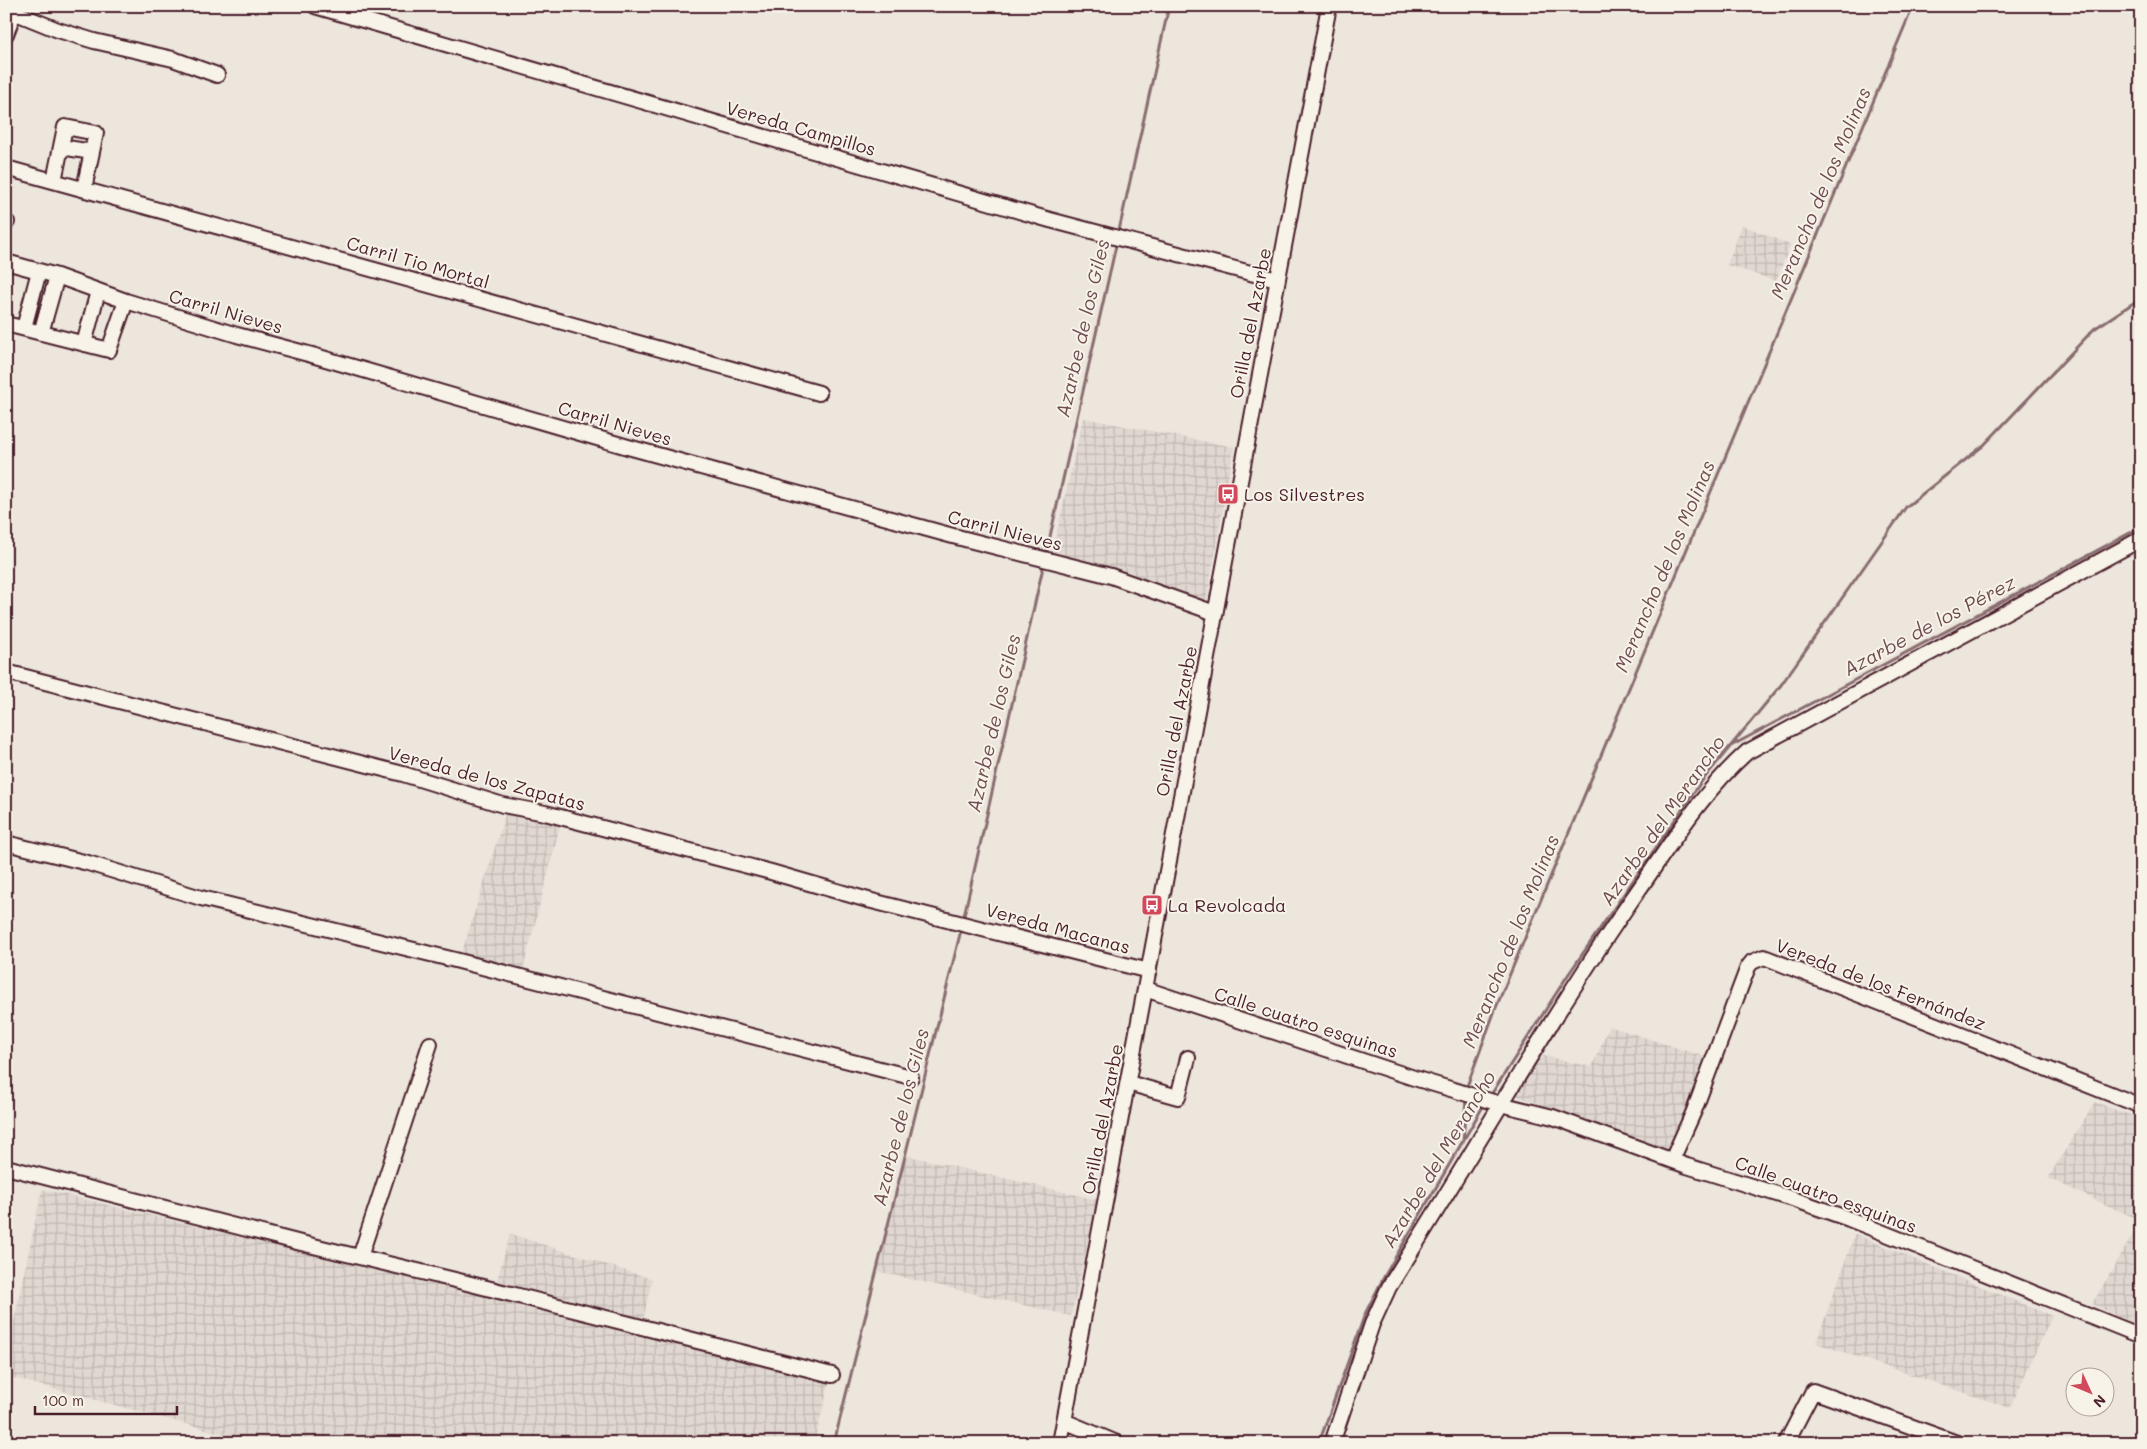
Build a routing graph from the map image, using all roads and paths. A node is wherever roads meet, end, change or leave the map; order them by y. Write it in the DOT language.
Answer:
graph roads {
  1 [pos="315,6"];
  2 [pos="1329,6"];
  3 [pos="10,11"];
  4 [pos="6,34"];
  5 [pos="217,75"];
  6 [pos="61,147"];
  7 [pos="92,152"];
  8 [pos="6,168"];
  9 [pos="54,181"];
  10 [pos="84,189"];
  11 [pos="6,262"];
  12 [pos="39,271"];
  13 [pos="57,276"];
  14 [pos="1277,280"];
  15 [pos="98,291"];
  16 [pos="126,301"];
  17 [pos="6,324"];
  18 [pos="24,328"];
  19 [pos="41,333"];
  20 [pos="84,344"];
  21 [pos="819,393"];
  22 [pos="2141,539"];
  23 [pos="1215,613"];
  24 [pos="6,672"];
  25 [pos="6,843"];
  26 [pos="957,922"];
  27 [pos="1148,971"];
  28 [pos="1145,989"];
  29 [pos="430,1044"];
  30 [pos="1188,1058"];
  31 [pos="911,1077"];
  32 [pos="1128,1083"];
  33 [pos="1493,1102"];
  34 [pos="2141,1106"];
  35 [pos="1672,1160"];
  36 [pos="6,1167"];
  37 [pos="360,1257"];
  38 [pos="2141,1336"];
  39 [pos="832,1375"];
  40 [pos="1064,1421"];
  41 [pos="1060,1443"];
  42 [pos="1117,1443"];
  43 [pos="1332,1443"];
  44 [pos="1786,1443"];
  45 [pos="1958,1443"];
  1 -- 14 [label="street, Vereda Campillos"];
  2 -- 14 [label="street, Orilla del Azarbe"];
  3 -- 4 [label="street"];
  3 -- 5 [label="street"];
  6 -- 7 [label="street"];
  6 -- 7 [label="street"];
  6 -- 9 [label="street"];
  7 -- 10 [label="street"];
  8 -- 9 [label="street, Carril Tio Mortal"];
  9 -- 10 [label="street, Carril Tio Mortal"];
  10 -- 21 [label="street, Carril Tio Mortal"];
  11 -- 12 [label="street, Carril Nieves"];
  12 -- 13 [label="street, Carril Nieves"];
  12 -- 18 [label="street"];
  13 -- 15 [label="street, Carril Nieves"];
  13 -- 19 [label="street"];
  14 -- 23 [label="street, Orilla del Azarbe"];
  15 -- 16 [label="street, Carril Nieves"];
  15 -- 20 [label="street"];
  16 -- 20 [label="street"];
  16 -- 23 [label="street, Carril Nieves"];
  17 -- 18 [label="street"];
  18 -- 19 [label="street"];
  19 -- 20 [label="street"];
  22 -- 33 [label="street"];
  23 -- 27 [label="street, Orilla del Azarbe"];
  24 -- 26 [label="street, Vereda de los Zapatas"];
  25 -- 31 [label="street"];
  26 -- 27 [label="street, Vereda Macanas"];
  27 -- 28 [label="street, Orilla del Azarbe"];
  28 -- 32 [label="street, Orilla del Azarbe"];
  28 -- 33 [label="street, Calle cuatro esquinas"];
  29 -- 37 [label="street"];
  30 -- 32 [label="street"];
  32 -- 40 [label="street, Orilla del Azarbe"];
  33 -- 35 [label="street, Calle cuatro esquinas"];
  33 -- 43 [label="street"];
  34 -- 35 [label="street, Vereda de los Fernández"];
  35 -- 38 [label="street, Calle cuatro esquinas"];
  36 -- 37 [label="street"];
  37 -- 39 [label="street"];
  40 -- 41 [label="street, Orilla del Azarbe"];
  40 -- 42 [label="street"];
  44 -- 45 [label="street"];
}
